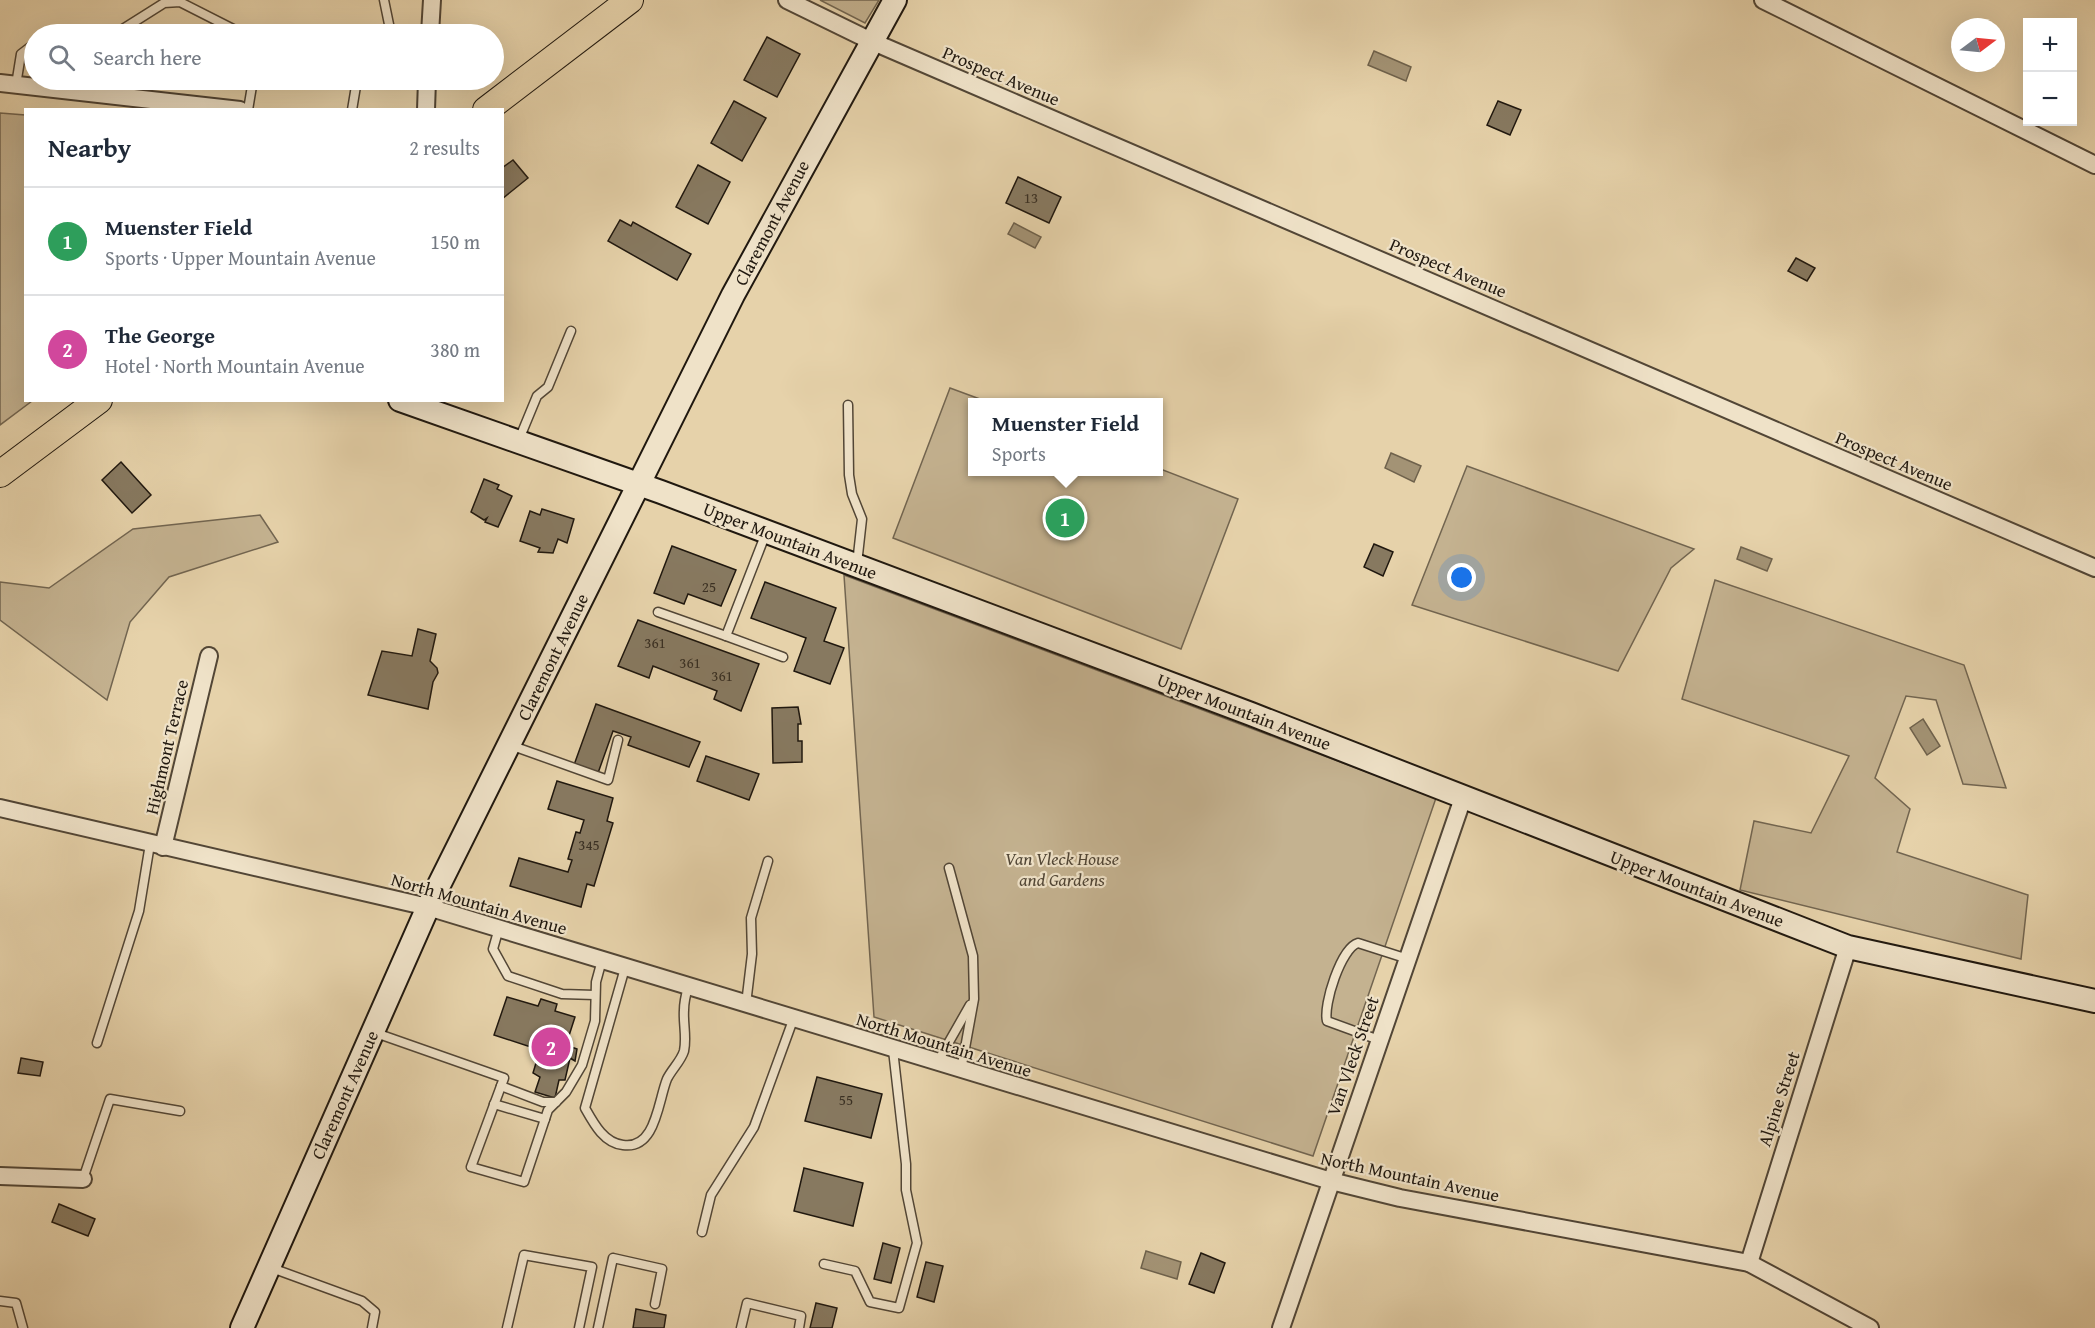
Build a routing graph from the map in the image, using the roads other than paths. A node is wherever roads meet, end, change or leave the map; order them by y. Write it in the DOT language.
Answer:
graph roads {
  1 [pos="384,0"];
  2 [pos="432,0"];
  3 [pos="630,0"];
  4 [pos="787,0"];
  5 [pos="895,0"];
  6 [pos="1763,0"];
  7 [pos="131,24"];
  8 [pos="223,24"];
  9 [pos="389,24"];
  10 [pos="431,24"];
  11 [pos="871,41"];
  12 [pos="24,52"];
  13 [pos="8,84"];
  14 [pos="24,86"];
  15 [pos="62,90"];
  16 [pos="251,90"];
  17 [pos="355,90"];
  18 [pos="427,90"];
  19 [pos="222,108"];
  20 [pos="248,108"];
  21 [pos="352,108"];
  22 [pos="426,108"];
  23 [pos="489,108"];
  24 [pos="2095,165"];
  25 [pos="571,330"];
  26 [pos="96,402"];
  27 [pos="406,402"];
  28 [pos="848,405"];
  29 [pos="518,442"];
  30 [pos="0,474"];
  31 [pos="638,485"];
  32 [pos="766,533"];
  33 [pos="857,566"];
  34 [pos="2095,568"];
  35 [pos="658,612"];
  36 [pos="726,636"];
  37 [pos="209,656"];
  38 [pos="783,657"];
  39 [pos="618,740"];
  40 [pos="510,745"];
  41 [pos="1463,798"];
  42 [pos="0,808"];
  43 [pos="157,845"];
  44 [pos="768,861"];
  45 [pos="949,868"];
  46 [pos="428,907"];
  47 [pos="499,927"];
  48 [pos="1848,947"];
  49 [pos="1408,959"];
  50 [pos="602,960"];
  51 [pos="625,968"];
  52 [pos="687,987"];
  53 [pos="595,995"];
  54 [pos="974,999"];
  55 [pos="2095,1001"];
  56 [pos="746,1004"];
  57 [pos="793,1020"];
  58 [pos="373,1032"];
  59 [pos="1379,1040"];
  60 [pos="97,1043"];
  61 [pos="893,1050"];
  62 [pos="937,1063"];
  63 [pos="961,1071"];
  64 [pos="501,1086"];
  65 [pos="555,1102"];
  66 [pos="494,1104"];
  67 [pos="180,1111"];
  68 [pos="545,1119"];
  69 [pos="0,1176"];
  70 [pos="83,1179"];
  71 [pos="1331,1181"];
  72 [pos="702,1232"];
  73 [pos="1749,1263"];
  74 [pos="824,1264"];
  75 [pos="268,1267"];
  76 [pos="0,1301"];
  77 [pos="655,1304"];
  78 [pos="23,1328"];
  79 [pos="242,1328"];
  80 [pos="372,1328"];
  81 [pos="507,1328"];
  82 [pos="579,1328"];
  83 [pos="598,1328"];
  84 [pos="741,1328"];
  85 [pos="798,1328"];
  86 [pos="1281,1328"];
  87 [pos="1870,1328"];
  1 -- 9 [label="lane"];
  2 -- 10 [label="street"];
  3 -- 23 [label="main road"];
  4 -- 11 [label="street, Prospect Avenue"];
  5 -- 11 [label="street, Claremont Avenue"];
  6 -- 24 [label="street"];
  7 -- 8 [label="lane"];
  11 -- 31 [label="street, Claremont Avenue"];
  11 -- 34 [label="street, Prospect Avenue"];
  12 -- 13 [label="lane"];
  13 -- 14 [label="street"];
  15 -- 19 [label="street"];
  16 -- 20 [label="lane"];
  17 -- 21 [label="lane"];
  18 -- 22 [label="street"];
  25 -- 29 [label="lane"];
  26 -- 30 [label="main road"];
  27 -- 29 [label="street, Upper Mountain Avenue"];
  28 -- 33 [label="lane"];
  29 -- 31 [label="street, Upper Mountain Avenue"];
  31 -- 32 [label="street, Upper Mountain Avenue"];
  31 -- 40 [label="street, Claremont Avenue"];
  32 -- 33 [label="street, Upper Mountain Avenue"];
  32 -- 36 [label="lane"];
  33 -- 41 [label="street, Upper Mountain Avenue"];
  35 -- 36 [label="lane"];
  36 -- 38 [label="lane"];
  37 -- 43 [label="street, Highmont Terrace"];
  39 -- 40 [label="lane"];
  40 -- 46 [label="street, Claremont Avenue"];
  41 -- 48 [label="street, Upper Mountain Avenue"];
  41 -- 49 [label="street, Van Vleck Street"];
  42 -- 43 [label="street, North Mountain Avenue"];
  43 -- 46 [label="street, North Mountain Avenue"];
  43 -- 60 [label="lane"];
  44 -- 56 [label="lane"];
  45 -- 54 [label="lane"];
  46 -- 47 [label="street, North Mountain Avenue"];
  46 -- 58 [label="street, Claremont Avenue"];
  47 -- 50 [label="street, North Mountain Avenue"];
  47 -- 53 [label="lane"];
  48 -- 55 [label="street, Upper Mountain Avenue"];
  48 -- 73 [label="street, Alpine Street"];
  49 -- 59 [label="street, Van Vleck Street"];
  49 -- 59 [label="lane"];
  50 -- 51 [label="street, North Mountain Avenue"];
  50 -- 53 [label="lane"];
  51 -- 52 [label="street, North Mountain Avenue"];
  51 -- 52 [label="lane"];
  52 -- 56 [label="street, North Mountain Avenue"];
  53 -- 65 [label="lane"];
  54 -- 62 [label="lane"];
  54 -- 63 [label="lane"];
  56 -- 57 [label="street, North Mountain Avenue"];
  57 -- 61 [label="street, North Mountain Avenue"];
  57 -- 72 [label="lane"];
  58 -- 64 [label="lane"];
  58 -- 75 [label="street, Claremont Avenue"];
  59 -- 71 [label="street, Van Vleck Street"];
  61 -- 62 [label="street, North Mountain Avenue"];
  61 -- 74 [label="lane"];
  62 -- 63 [label="street, North Mountain Avenue"];
  63 -- 71 [label="street, North Mountain Avenue"];
  64 -- 65 [label="lane"];
  64 -- 66 [label="lane"];
  65 -- 68 [label="lane"];
  66 -- 68 [label="lane"];
  66 -- 68 [label="lane"];
  67 -- 70 [label="lane"];
  69 -- 70 [label="street"];
  71 -- 73 [label="street, North Mountain Avenue"];
  71 -- 86 [label="street, Van Vleck Street"];
  73 -- 87 [label="street, North Mountain Avenue"];
  75 -- 79 [label="street, Claremont Avenue"];
  75 -- 80 [label="lane"];
  76 -- 78 [label="lane"];
  77 -- 83 [label="lane"];
  81 -- 82 [label="lane"];
  84 -- 85 [label="lane"];
}
